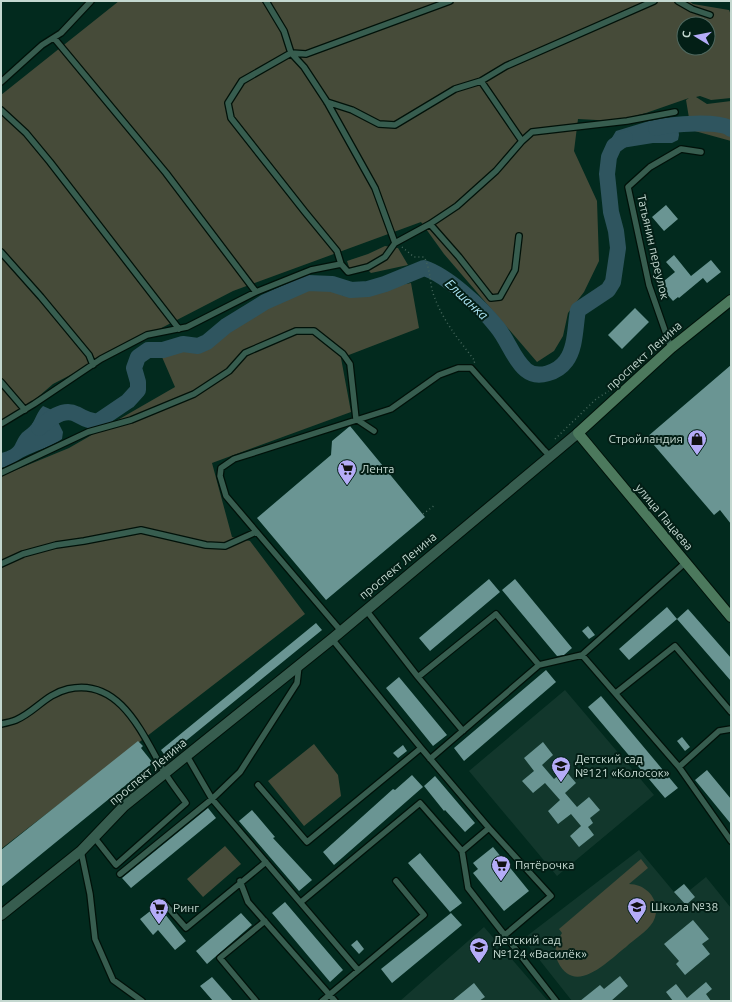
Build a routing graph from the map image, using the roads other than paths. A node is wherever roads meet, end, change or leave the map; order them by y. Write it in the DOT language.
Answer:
graph roads {
  1 [pos="91,1"];
  2 [pos="266,1"];
  3 [pos="450,1"];
  4 [pos="654,1"];
  5 [pos="678,1"];
  6 [pos="710,15"];
  7 [pos="54,38"];
  8 [pos="291,53"];
  9 [pos="481,81"];
  10 [pos="1,82"];
  11 [pos="327,102"];
  12 [pos="1,110"];
  13 [pos="675,112"];
  14 [pos="522,141"];
  15 [pos="702,152"];
  16 [pos="430,224"];
  17 [pos="519,236"];
  18 [pos="396,242"];
  19 [pos="1,252"];
  20 [pos="341,264"];
  21 [pos="256,292"];
  22 [pos="731,300"];
  23 [pos="179,329"];
  24 [pos="670,348"];
  25 [pos="93,365"];
  26 [pos="1,382"];
  27 [pos="25,410"];
  28 [pos="356,419"];
  29 [pos="1,424"];
  30 [pos="374,431"];
  31 [pos="578,433"];
  32 [pos="550,456"];
  33 [pos="1,474"];
  34 [pos="256,532"];
  35 [pos="686,562"];
  36 [pos="1,564"];
  37 [pos="366,610"];
  38 [pos="731,617"];
  39 [pos="341,631"];
  40 [pos="332,639"];
  41 [pos="582,655"];
  42 [pos="539,665"];
  43 [pos="299,666"];
  44 [pos="418,677"];
  45 [pos="616,693"];
  46 [pos="731,712"];
  47 [pos="1,724"];
  48 [pos="731,729"];
  49 [pos="463,730"];
  50 [pos="421,748"];
  51 [pos="187,756"];
  52 [pos="430,759"];
  53 [pos="679,767"];
  54 [pos="165,773"];
  55 [pos="258,785"];
  56 [pos="212,798"];
  57 [pos="489,828"];
  58 [pos="94,837"];
  59 [pos="730,837"];
  60 [pos="81,851"];
  61 [pos="462,851"];
  62 [pos="266,862"];
  63 [pos="120,874"];
  64 [pos="240,881"];
  65 [pos="396,881"];
  66 [pos="163,902"];
  67 [pos="301,902"];
  68 [pos="1,915"];
  69 [pos="265,921"];
  70 [pos="505,935"];
  71 [pos="358,970"];
  72 [pos="329,995"];
  73 [pos="142,1001"];
  74 [pos="256,1001"];
  75 [pos="322,1001"];
  76 [pos="336,1001"];
  77 [pos="556,1001"];
  1 -- 7 [label="lane"];
  2 -- 8 [label="lane"];
  3 -- 8 [label="lane"];
  4 -- 9 [label="lane"];
  5 -- 6 [label="lane"];
  7 -- 10 [label="lane"];
  7 -- 21 [label="lane"];
  8 -- 11 [label="lane"];
  8 -- 20 [label="lane"];
  9 -- 11 [label="lane"];
  9 -- 14 [label="lane"];
  11 -- 18 [label="lane"];
  12 -- 23 [label="lane"];
  13 -- 14 [label="lane"];
  14 -- 16 [label="lane"];
  15 -- 24 [label="lane, Татьянин переулок"];
  16 -- 17 [label="lane"];
  16 -- 18 [label="lane"];
  18 -- 20 [label="lane"];
  19 -- 25 [label="lane"];
  20 -- 21 [label="lane"];
  21 -- 23 [label="lane"];
  22 -- 24 [label="street, проспект Ленина"];
  23 -- 25 [label="lane"];
  24 -- 31 [label="street, проспект Ленина"];
  25 -- 27 [label="lane"];
  26 -- 27 [label="lane"];
  27 -- 29 [label="lane"];
  28 -- 30 [label="lane"];
  28 -- 32 [label="lane"];
  28 -- 33 [label="lane"];
  28 -- 34 [label="lane"];
  31 -- 32 [label="street, проспект Ленина"];
  31 -- 35 [label="street, улица Пацаева"];
  32 -- 37 [label="street, проспект Ленина"];
  34 -- 36 [label="lane"];
  34 -- 39 [label="lane"];
  35 -- 38 [label="street, улица Пацаева"];
  35 -- 41 [label="lane"];
  37 -- 39 [label="street, проспект Ленина"];
  37 -- 44 [label="lane"];
  39 -- 40 [label="street, проспект Ленина"];
  40 -- 43 [label="street, проспект Ленина"];
  40 -- 50 [label="lane"];
  41 -- 42 [label="lane"];
  41 -- 45 [label="lane"];
  42 -- 44 [label="lane"];
  42 -- 49 [label="lane"];
  43 -- 51 [label="street, проспект Ленина"];
  43 -- 56 [label="lane"];
  44 -- 49 [label="lane"];
  45 -- 46 [label="lane"];
  45 -- 53 [label="lane"];
  47 -- 54 [label="lane"];
  48 -- 53 [label="lane"];
  49 -- 52 [label="lane"];
  50 -- 52 [label="lane"];
  50 -- 55 [label="lane"];
  51 -- 54 [label="street, проспект Ленина"];
  51 -- 56 [label="lane"];
  52 -- 57 [label="lane"];
  53 -- 59 [label="lane"];
  54 -- 58 [label="street, проспект Ленина"];
  54 -- 58 [label="lane"];
  56 -- 62 [label="lane"];
  56 -- 63 [label="lane"];
  57 -- 61 [label="lane"];
  57 -- 70 [label="lane"];
  58 -- 60 [label="street, проспект Ленина"];
  60 -- 68 [label="street, проспект Ленина"];
  60 -- 73 [label="lane"];
  61 -- 67 [label="lane"];
  61 -- 70 [label="lane"];
  62 -- 64 [label="lane"];
  62 -- 67 [label="lane"];
  64 -- 66 [label="lane"];
  64 -- 69 [label="lane"];
  65 -- 71 [label="lane"];
  67 -- 71 [label="lane"];
  69 -- 72 [label="lane"];
  69 -- 74 [label="lane"];
  70 -- 77 [label="lane"];
  71 -- 72 [label="lane"];
  72 -- 75 [label="lane"];
  72 -- 76 [label="lane"];
}
